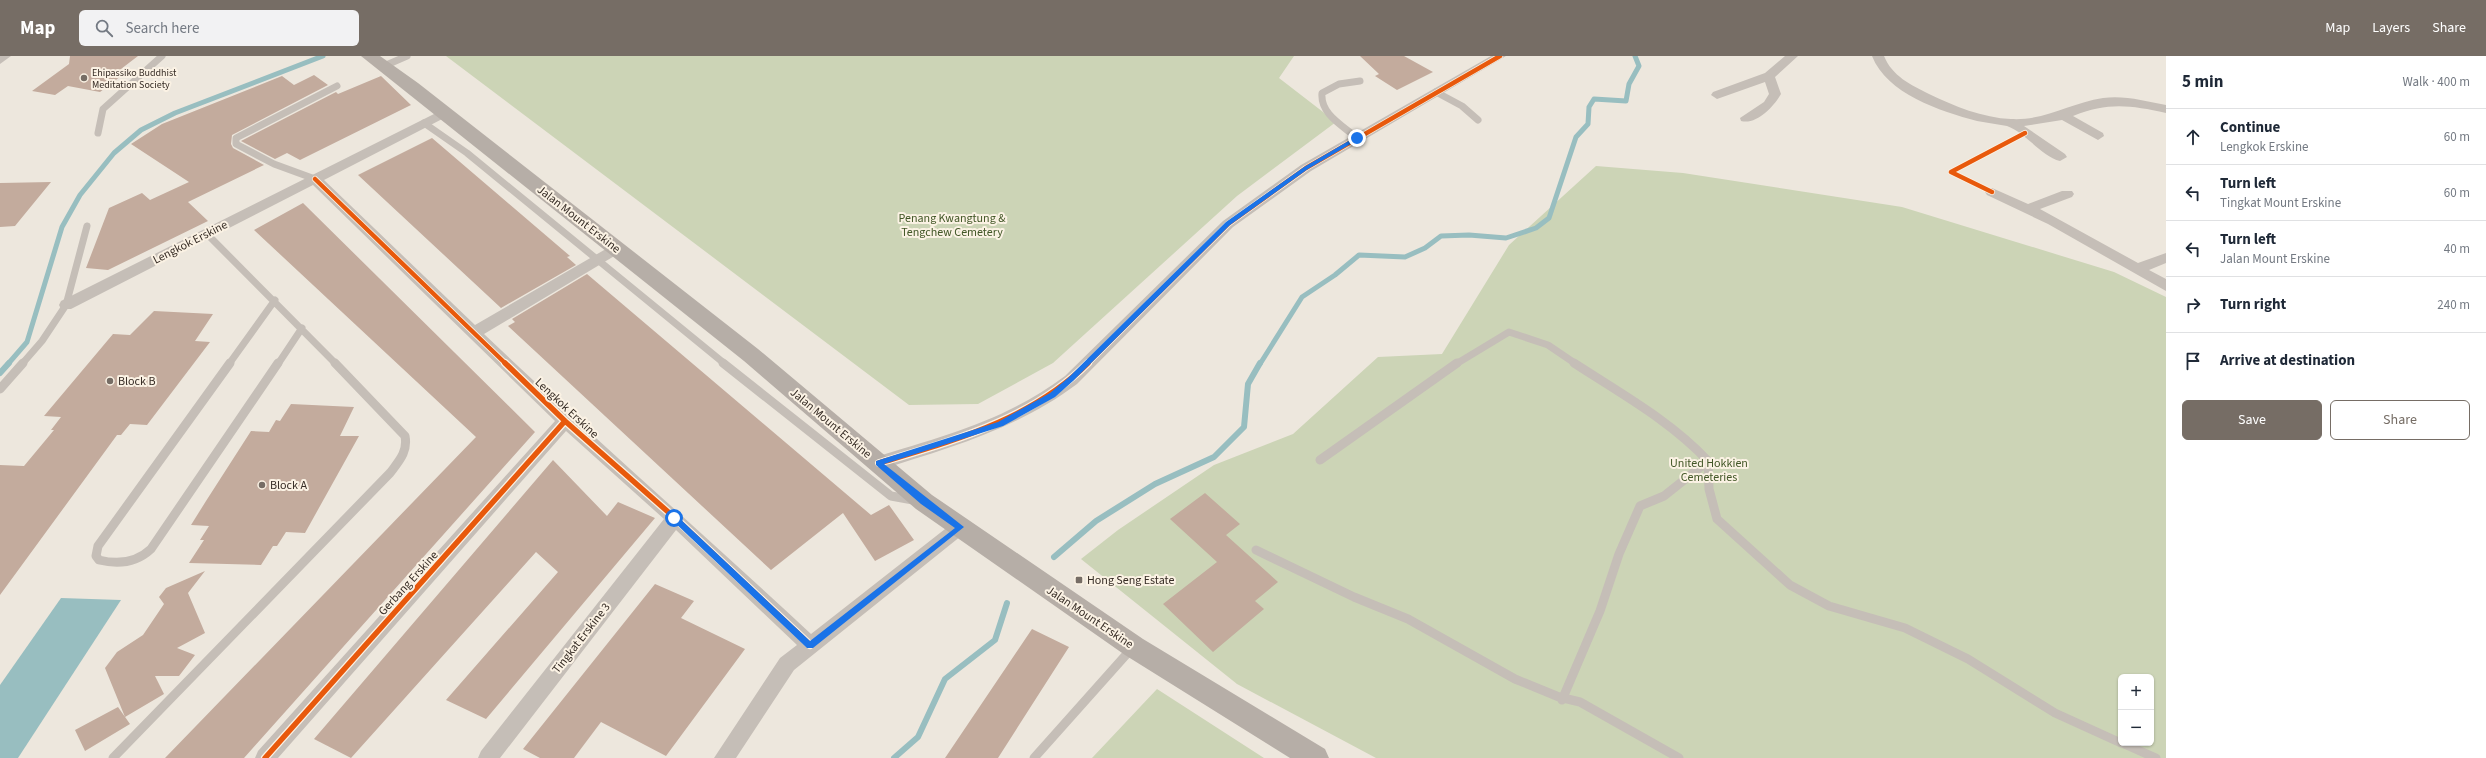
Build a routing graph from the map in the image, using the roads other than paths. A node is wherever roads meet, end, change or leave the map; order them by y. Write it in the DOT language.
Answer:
graph roads {
  1 [pos="5,56"];
  2 [pos="162,56"];
  3 [pos="369,56"];
  4 [pos="407,56"];
  5 [pos="1500,56"];
  6 [pos="1792,56"];
  7 [pos="1878,56"];
  8 [pos="0,60"];
  9 [pos="384,66"];
  10 [pos="1769,76"];
  11 [pos="1360,81"];
  12 [pos="337,86"];
  13 [pos="1436,92"];
  14 [pos="1717,95"];
  15 [pos="2166,109"];
  16 [pos="444,113"];
  17 [pos="2063,115"];
  18 [pos="1746,118"];
  19 [pos="1478,120"];
  20 [pos="424,123"];
  21 [pos="2011,123"];
  22 [pos="98,133"];
  23 [pos="2098,136"];
  24 [pos="1357,138"];
  25 [pos="2060,157"];
  26 [pos="315,179"];
  27 [pos="1992,192"];
  28 [pos="2067,194"];
  29 [pos="2028,209"];
  30 [pos="87,226"];
  31 [pos="207,234"];
  32 [pos="616,249"];
  33 [pos="2166,258"];
  34 [pos="598,260"];
  35 [pos="2136,269"];
  36 [pos="2166,286"];
  37 [pos="275,300"];
  38 [pos="66,305"];
  39 [pos="302,328"];
  40 [pos="475,332"];
  41 [pos="0,389"];
  42 [pos="565,421"];
  43 [pos="1320,460"];
  44 [pos="1708,461"];
  45 [pos="878,463"];
  46 [pos="924,502"];
  47 [pos="674,518"];
  48 [pos="960,527"];
  49 [pos="1256,550"];
  50 [pos="810,645"];
  51 [pos="1134,647"];
  52 [pos="1562,700"];
  53 [pos="2118,742"];
  54 [pos="2128,746"];
  55 [pos="113,758"];
  56 [pos="265,758"];
  57 [pos="488,758"];
  58 [pos="724,758"];
  59 [pos="1034,758"];
  60 [pos="1315,758"];
  61 [pos="1679,758"];
  62 [pos="2156,758"];
  1 -- 8 [label="street"];
  2 -- 22 [label="lane"];
  3 -- 9 [label="main road, Jalan Mount Erskine"];
  4 -- 9 [label="lane"];
  5 -- 13 [label="street"];
  6 -- 10 [label="street"];
  7 -- 21 [label="street"];
  9 -- 16 [label="main road, Jalan Mount Erskine"];
  10 -- 14 [label="street"];
  10 -- 18 [label="street"];
  11 -- 24 [label="lane"];
  12 -- 26 [label="lane"];
  13 -- 19 [label="lane"];
  13 -- 24 [label="street"];
  15 -- 17 [label="street"];
  16 -- 20 [label="street, Lengkok Erskine"];
  16 -- 32 [label="main road, Jalan Mount Erskine"];
  17 -- 21 [label="street"];
  17 -- 23 [label="street"];
  20 -- 26 [label="street, Lengkok Erskine"];
  20 -- 34 [label="lane"];
  21 -- 25 [label="street"];
  24 -- 45 [label="street"];
  26 -- 31 [label="street, Lengkok Erskine"];
  26 -- 40 [label="street, Lengkok Erskine"];
  27 -- 29 [label="street"];
  28 -- 29 [label="street"];
  29 -- 35 [label="street"];
  30 -- 38 [label="lane"];
  31 -- 37 [label="lane"];
  31 -- 38 [label="street, Lengkok Erskine"];
  32 -- 34 [label="street"];
  32 -- 45 [label="main road, Jalan Mount Erskine"];
  33 -- 35 [label="street"];
  34 -- 40 [label="street"];
  34 -- 46 [label="lane"];
  35 -- 36 [label="street"];
  37 -- 39 [label="lane"];
  37 -- 39 [label="lane"];
  38 -- 41 [label="lane"];
  39 -- 55 [label="lane"];
  40 -- 42 [label="street, Lengkok Erskine"];
  42 -- 47 [label="street, Lengkok Erskine"];
  42 -- 56 [label="street, Gerbang Erskine"];
  43 -- 44 [label="lane"];
  44 -- 52 [label="lane"];
  44 -- 53 [label="lane"];
  45 -- 46 [label="main road, Jalan Mount Erskine"];
  46 -- 48 [label="main road, Jalan Mount Erskine"];
  47 -- 50 [label="street, Lengkok Erskine"];
  47 -- 57 [label="street, Tingkat Erskine 3"];
  48 -- 50 [label="street"];
  48 -- 51 [label="main road, Jalan Mount Erskine"];
  49 -- 52 [label="lane"];
  50 -- 58 [label="street"];
  51 -- 59 [label="lane"];
  51 -- 60 [label="main road, Jalan Mount Erskine"];
  52 -- 61 [label="lane"];
  54 -- 62 [label="lane"];
}
